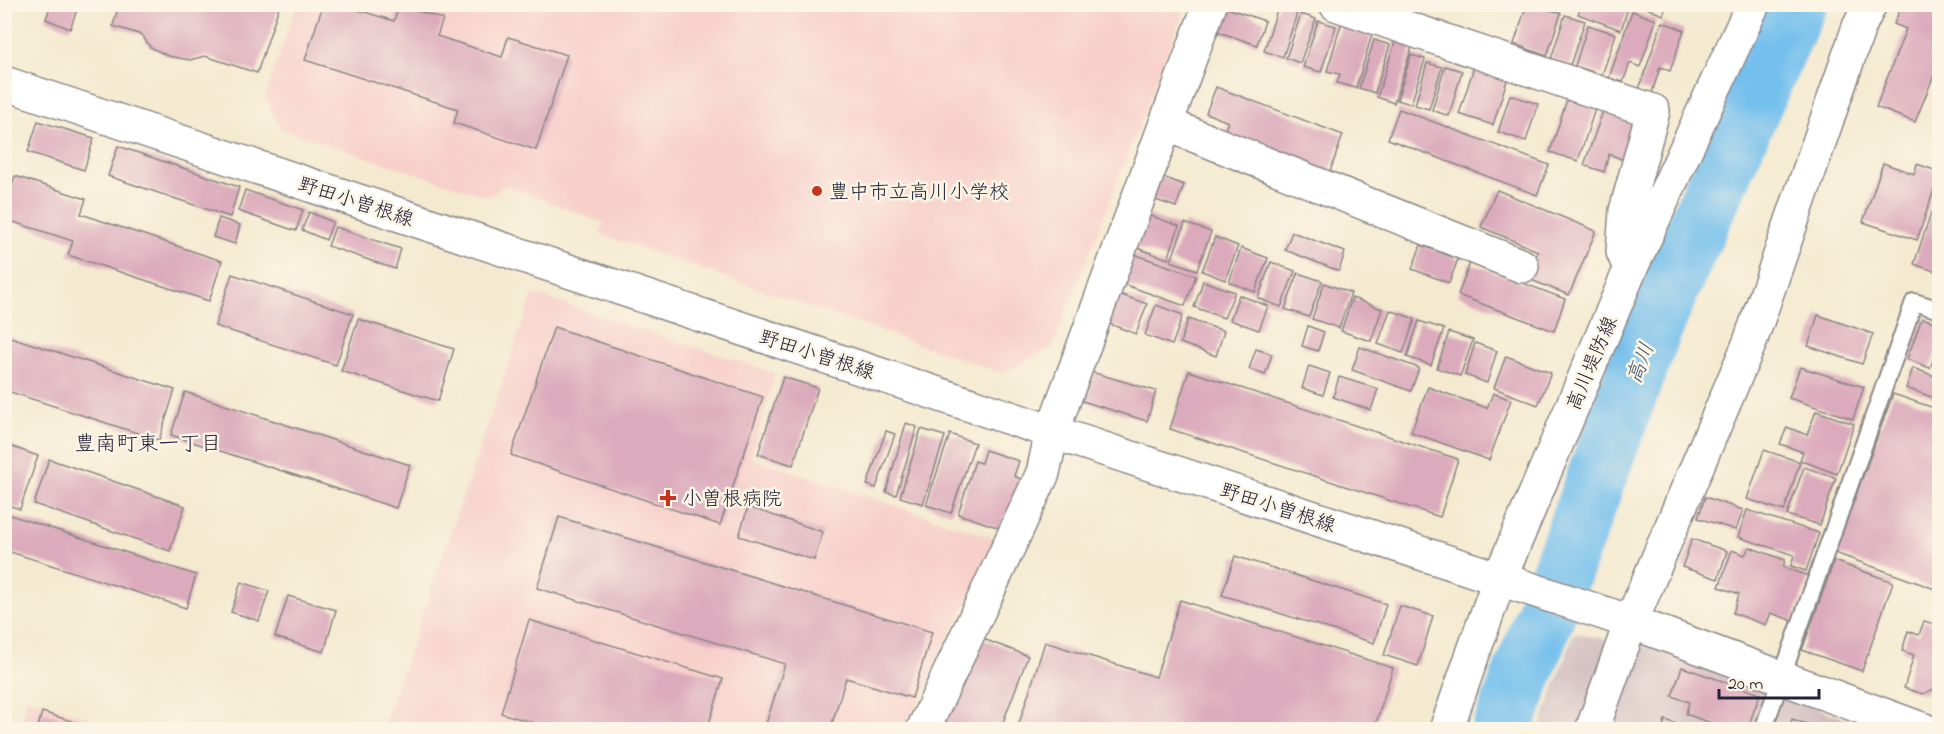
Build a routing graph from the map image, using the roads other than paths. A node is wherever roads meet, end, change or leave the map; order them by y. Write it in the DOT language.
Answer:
graph roads {
  1 [pos="1210,4"];
  2 [pos="1336,4"];
  3 [pos="1753,4"];
  4 [pos="1870,4"];
  5 [pos="4,83"];
  6 [pos="1166,124"];
  7 [pos="1522,266"];
  8 [pos="1630,270"];
  9 [pos="1940,310"];
  10 [pos="1052,432"];
  11 [pos="1499,580"];
  12 [pos="1631,622"];
  13 [pos="1782,678"];
  14 [pos="923,729"];
  15 [pos="1446,729"];
  16 [pos="1592,729"];
  17 [pos="1763,729"];
  18 [pos="1923,729"];
  1 -- 6 [label="street"];
  2 -- 8 [label="street"];
  3 -- 8 [label="street, 高川堤防線"];
  4 -- 12 [label="street"];
  5 -- 10 [label="street, 野田小曽根線"];
  6 -- 7 [label="street"];
  6 -- 10 [label="street"];
  8 -- 11 [label="street, 高川堤防線"];
  9 -- 13 [label="lane"];
  10 -- 11 [label="street, 野田小曽根線"];
  10 -- 14 [label="street"];
  11 -- 12 [label="street, 野田小曽根線"];
  11 -- 15 [label="street, 高川堤防線"];
  12 -- 13 [label="street, 野田小曽根線"];
  12 -- 16 [label="street"];
  13 -- 17 [label="lane"];
  13 -- 18 [label="street, 野田小曽根線"];
}
